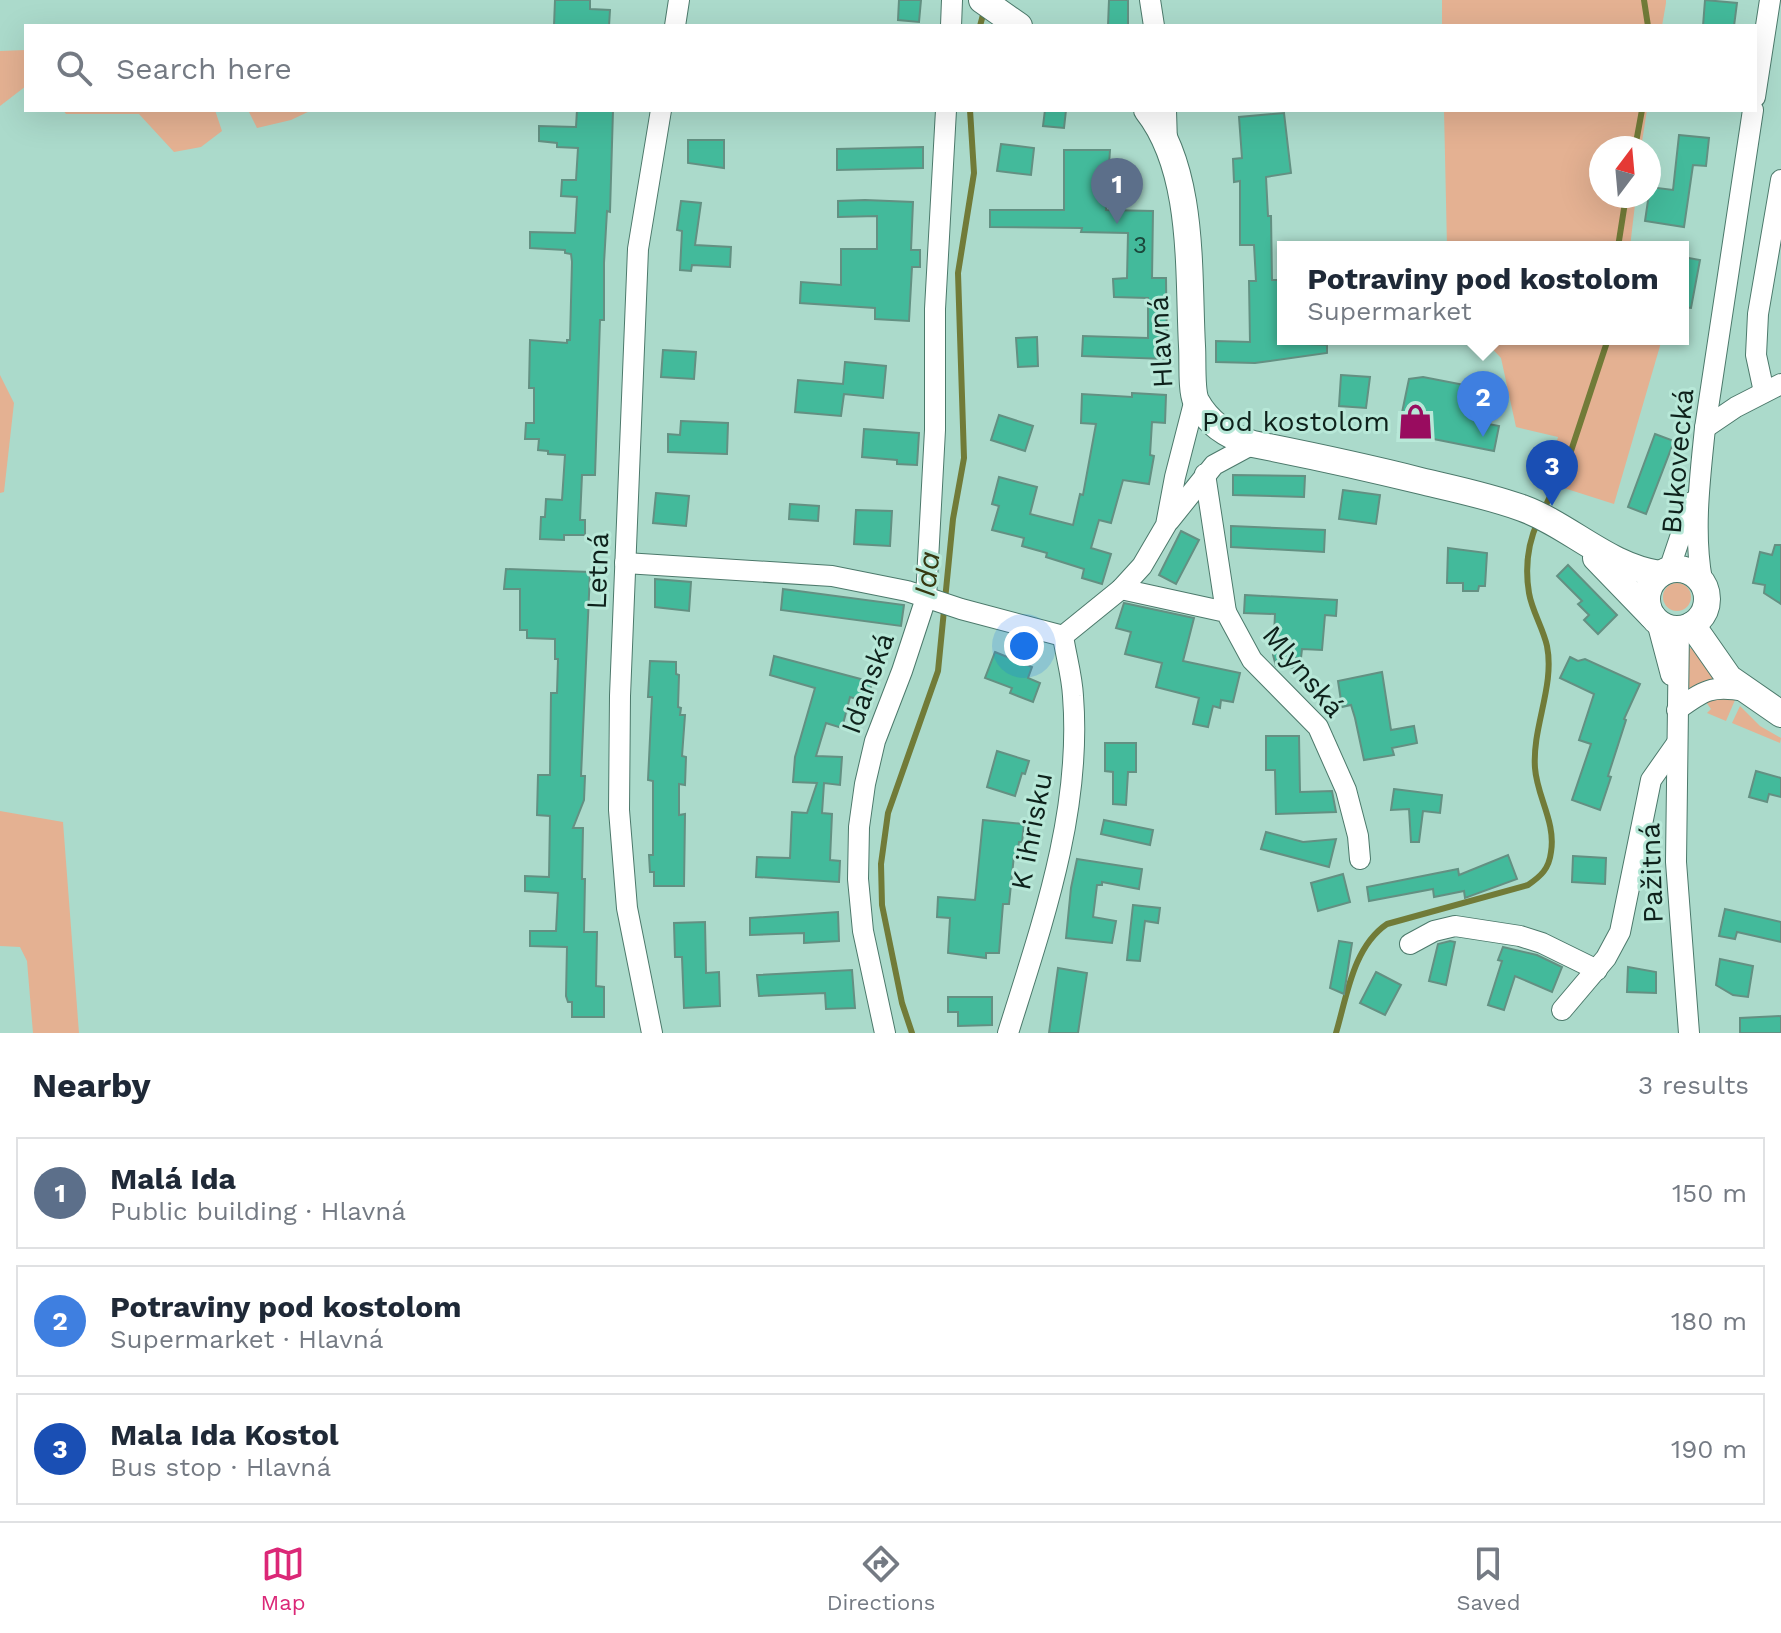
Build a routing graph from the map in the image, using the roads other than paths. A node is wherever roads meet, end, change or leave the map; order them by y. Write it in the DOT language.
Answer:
graph roads {
  1 [pos="679,0"];
  2 [pos="952,0"];
  3 [pos="982,0"];
  4 [pos="1150,0"];
  5 [pos="1770,0"];
  6 [pos="1012,21"];
  7 [pos="675,24"];
  8 [pos="951,24"];
  9 [pos="1154,24"];
  10 [pos="1757,84"];
  11 [pos="661,112"];
  12 [pos="946,112"];
  13 [pos="1148,112"];
  14 [pos="1166,112"];
  15 [pos="1753,112"];
  16 [pos="1167,144"];
  17 [pos="1781,180"];
  18 [pos="1772,388"];
  19 [pos="1195,399"];
  20 [pos="1705,428"];
  21 [pos="1253,444"];
  22 [pos="1205,474"];
  23 [pos="1700,475"];
  24 [pos="1166,525"];
  25 [pos="1580,541"];
  26 [pos="625,563"];
  27 [pos="1664,572"];
  28 [pos="1121,589"];
  29 [pos="1704,590"];
  30 [pos="930,600"];
  31 [pos="1226,612"];
  32 [pos="1670,623"];
  33 [pos="1063,636"];
  34 [pos="1745,691"];
  35 [pos="1677,710"];
  36 [pos="1781,714"];
  37 [pos="1677,743"];
  38 [pos="1360,859"];
  39 [pos="1410,944"];
  40 [pos="1597,970"];
  41 [pos="1562,1010"];
  42 [pos="652,1033"];
  43 [pos="885,1033"];
  44 [pos="1008,1033"];
  45 [pos="1689,1033"];
  1 -- 7 [label="street"];
  2 -- 8 [label="street"];
  3 -- 6 [label="main road"];
  4 -- 9 [label="street"];
  5 -- 10 [label="street"];
  11 -- 26 [label="street, Letná"];
  12 -- 30 [label="street, Idanská"];
  13 -- 16 [label="main road, Hlavná"];
  14 -- 16 [label="street"];
  15 -- 20 [label="street, Bukovecká"];
  16 -- 19 [label="main road, Hlavná"];
  17 -- 18 [label="street"];
  18 -- 20 [label="street"];
  19 -- 21 [label="main road, Hlavná"];
  19 -- 24 [label="street"];
  20 -- 23 [label="street, Bukovecká"];
  21 -- 22 [label="street"];
  21 -- 25 [label="main road, Hlavná"];
  22 -- 24 [label="street"];
  22 -- 31 [label="street, Mlynská"];
  23 -- 27 [label="street"];
  23 -- 29 [label="street, Bukovecká"];
  24 -- 28 [label="street"];
  25 -- 27 [label="main road, Hlavná"];
  25 -- 32 [label="main road, Hlavná"];
  26 -- 30 [label="street"];
  26 -- 42 [label="street, Letná"];
  27 -- 29 [label="main road, Hlavná"];
  27 -- 32 [label="main road"];
  28 -- 31 [label="street, Mlynská"];
  28 -- 33 [label="street"];
  29 -- 32 [label="main road"];
  29 -- 34 [label="main road"];
  30 -- 33 [label="street"];
  30 -- 43 [label="street, Idanská"];
  31 -- 38 [label="street, Mlynská"];
  32 -- 34 [label="main road, Hlavná"];
  32 -- 35 [label="street, Pažitná"];
  33 -- 44 [label="street, K ihrisku"];
  34 -- 35 [label="street"];
  34 -- 36 [label="main road, Hlavná"];
  35 -- 37 [label="street, Pažitná"];
  37 -- 40 [label="street"];
  37 -- 45 [label="street, Pažitná"];
  39 -- 40 [label="street"];
  40 -- 41 [label="street"];
}
